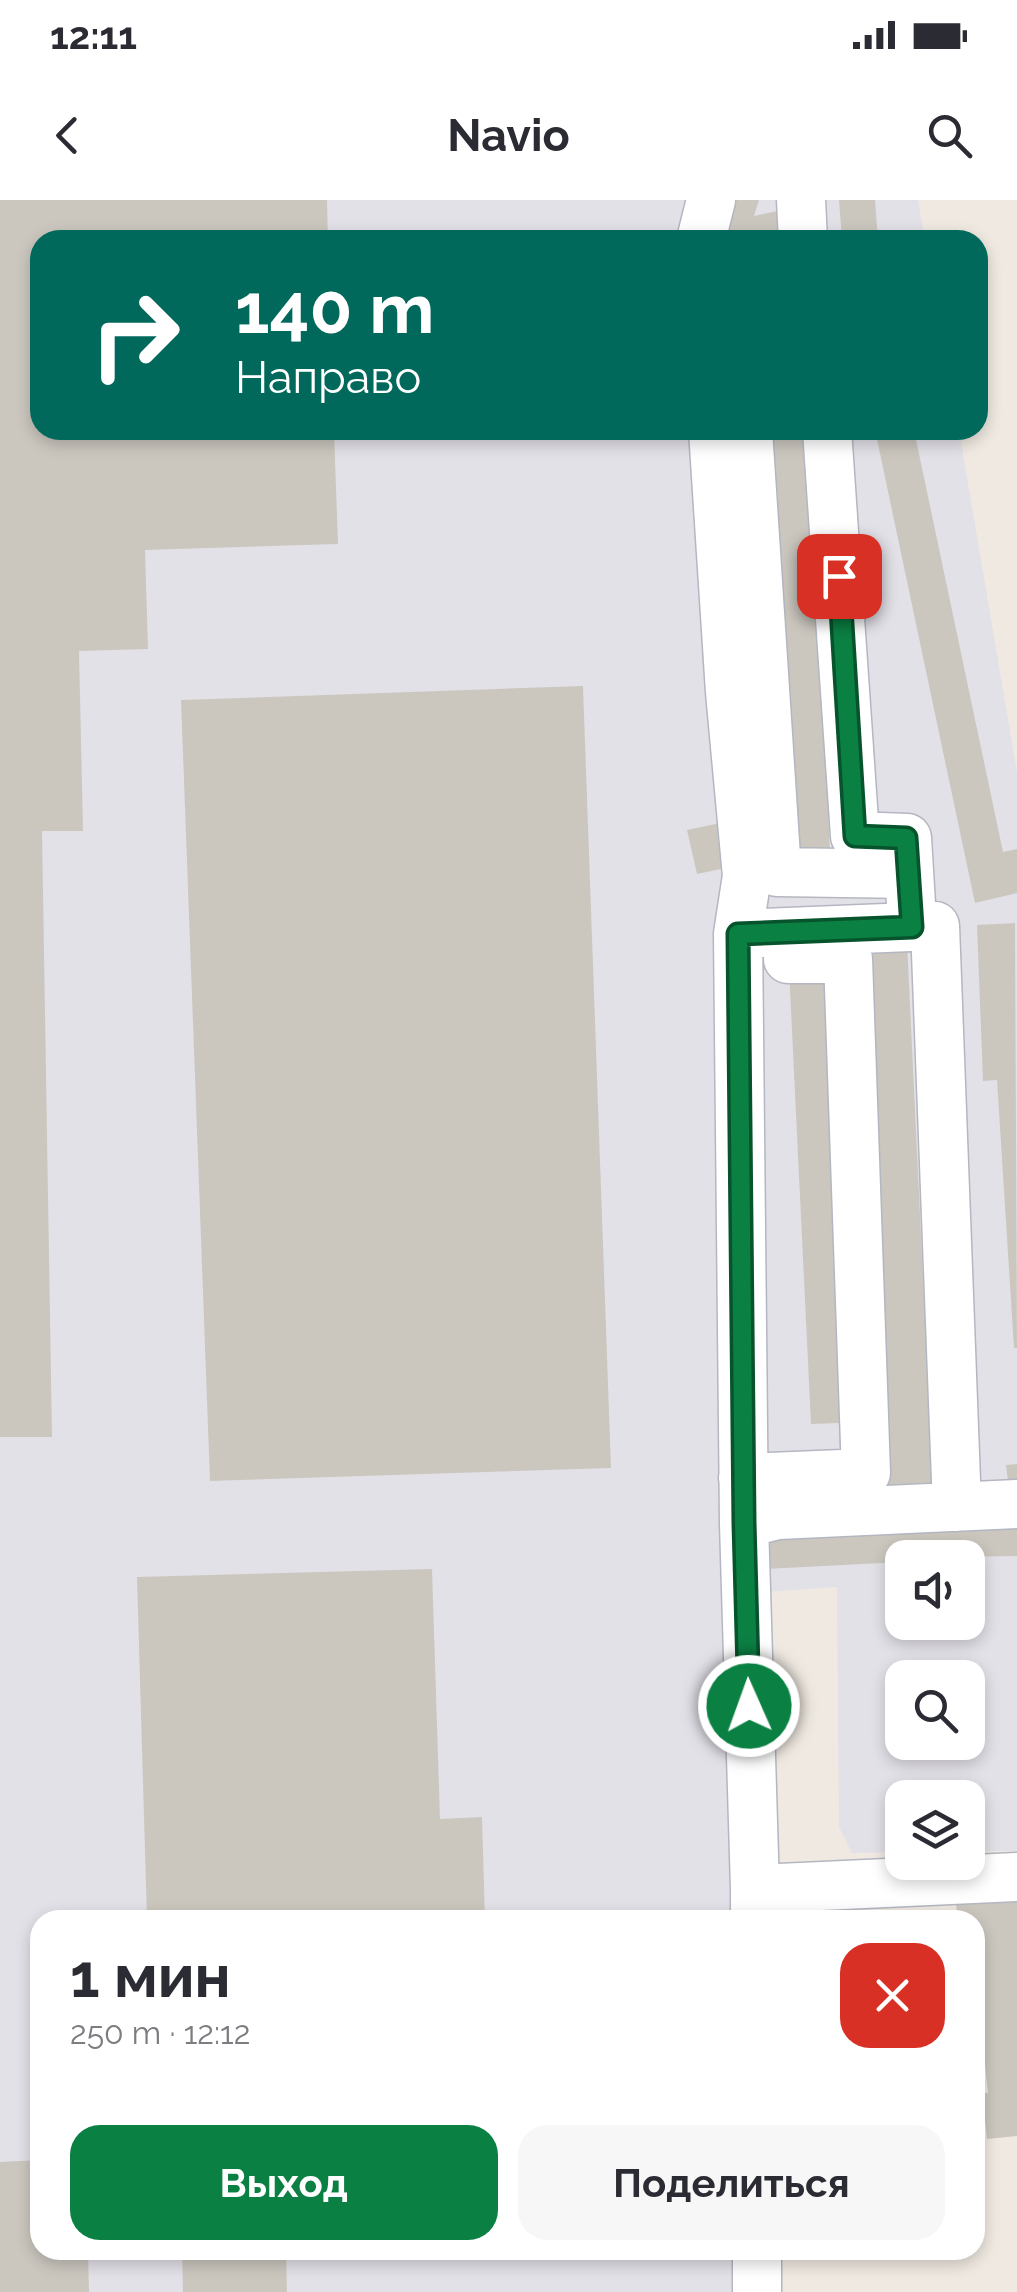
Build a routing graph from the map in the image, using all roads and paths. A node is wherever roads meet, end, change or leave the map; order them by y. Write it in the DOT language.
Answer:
graph roads {
  1 [pos="711,200"];
  2 [pos="743,200"];
  3 [pos="802,200"];
  4 [pos="704,230"];
  5 [pos="735,230"];
  6 [pos="803,230"];
  7 [pos="714,440"];
  8 [pos="749,440"];
  9 [pos="828,440"];
  10 [pos="908,874"];
  11 [pos="912,927"];
  12 [pos="739,946"];
  13 [pos="744,1500"];
  14 [pos="1017,1504"];
  15 [pos="957,1507"];
  16 [pos="1017,1877"];
  17 [pos="755,1905"];
  18 [pos="757,2260"];
  19 [pos="758,2292"];
  1 -- 4 [label="street"];
  2 -- 5 [label="street"];
  3 -- 6 [label="street"];
  7 -- 12 [label="street"];
  8 -- 10 [label="street"];
  9 -- 10 [label="street"];
  10 -- 11 [label="street"];
  11 -- 12 [label="street"];
  11 -- 15 [label="street"];
  12 -- 13 [label="street"];
  12 -- 13 [label="street"];
  13 -- 15 [label="street"];
  13 -- 17 [label="street"];
  14 -- 15 [label="street"];
  16 -- 17 [label="street"];
  18 -- 19 [label="street"];
}
